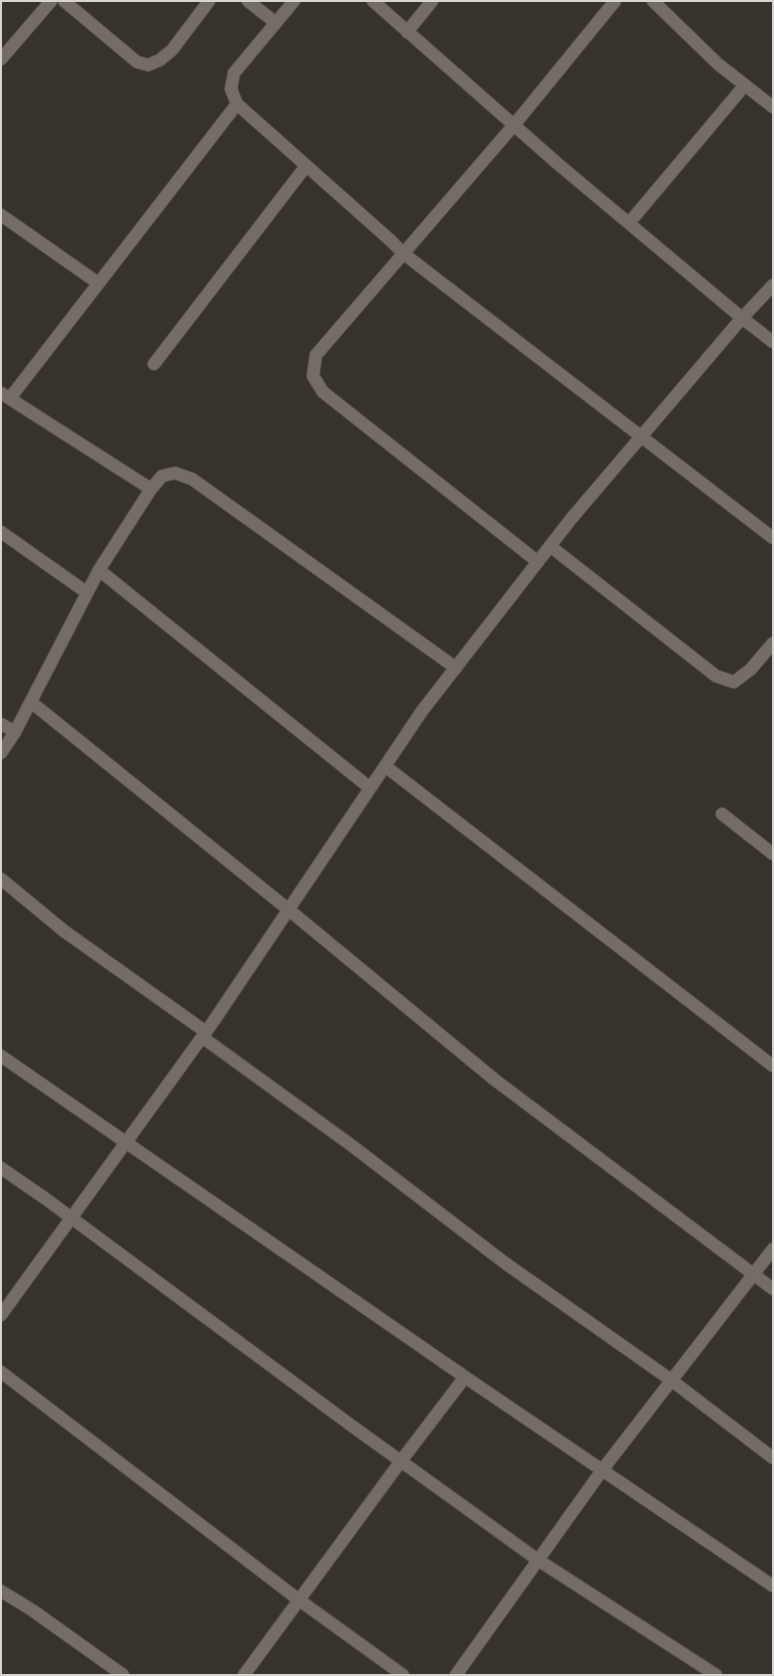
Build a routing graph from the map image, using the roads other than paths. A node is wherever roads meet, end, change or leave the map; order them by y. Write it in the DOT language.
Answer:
graph roads {
  1 [pos="51,1"];
  2 [pos="64,1"];
  3 [pos="209,1"];
  4 [pos="248,1"];
  5 [pos="294,1"];
  6 [pos="373,1"];
  7 [pos="432,1"];
  8 [pos="615,1"];
  9 [pos="653,1"];
  10 [pos="666,6"];
  11 [pos="276,23"];
  12 [pos="407,32"];
  13 [pos="1,59"];
  14 [pos="745,85"];
  15 [pos="236,104"];
  16 [pos="773,107"];
  17 [pos="514,125"];
  18 [pos="306,166"];
  19 [pos="1,215"];
  20 [pos="629,223"];
  21 [pos="404,254"];
  22 [pos="98,283"];
  23 [pos="773,285"];
  24 [pos="742,318"];
  25 [pos="773,342"];
  26 [pos="154,364"];
  27 [pos="6,396"];
  28 [pos="642,436"];
  29 [pos="151,489"];
  30 [pos="1,532"];
  31 [pos="773,538"];
  32 [pos="550,546"];
  33 [pos="538,562"];
  34 [pos="99,570"];
  35 [pos="86,592"];
  36 [pos="773,642"];
  37 [pos="456,668"];
  38 [pos="31,702"];
  39 [pos="1,724"];
  40 [pos="15,732"];
  41 [pos="1,753"];
  42 [pos="385,766"];
  43 [pos="370,788"];
  44 [pos="722,814"];
  45 [pos="773,854"];
  46 [pos="1,879"];
  47 [pos="288,910"];
  48 [pos="204,1034"];
  49 [pos="1,1056"];
  50 [pos="773,1066"];
  51 [pos="126,1143"];
  52 [pos="1,1168"];
  53 [pos="72,1218"];
  54 [pos="773,1249"];
  55 [pos="754,1274"];
  56 [pos="773,1289"];
  57 [pos="1,1315"];
  58 [pos="1,1372"];
  59 [pos="465,1377"];
  60 [pos="671,1380"];
  61 [pos="773,1458"];
  62 [pos="401,1461"];
  63 [pos="603,1469"];
  64 [pos="538,1560"];
  65 [pos="773,1586"];
  66 [pos="1,1591"];
  67 [pos="299,1600"];
  68 [pos="122,1675"];
  69 [pos="244,1675"];
  70 [pos="403,1675"];
  71 [pos="456,1675"];
  72 [pos="716,1675"];
  1 -- 13 [label="street"];
  2 -- 3 [label="street"];
  4 -- 11 [label="street"];
  5 -- 11 [label="street"];
  6 -- 12 [label="street"];
  7 -- 12 [label="street"];
  8 -- 17 [label="street"];
  9 -- 10 [label="street"];
  10 -- 14 [label="street"];
  11 -- 15 [label="street"];
  12 -- 17 [label="street"];
  14 -- 16 [label="street"];
  14 -- 20 [label="street"];
  15 -- 18 [label="street"];
  15 -- 22 [label="street"];
  17 -- 20 [label="street"];
  17 -- 21 [label="street"];
  18 -- 21 [label="street"];
  18 -- 26 [label="street"];
  19 -- 22 [label="street"];
  20 -- 24 [label="street"];
  21 -- 28 [label="street"];
  21 -- 33 [label="street"];
  22 -- 27 [label="street"];
  23 -- 24 [label="street"];
  24 -- 25 [label="street"];
  24 -- 28 [label="street"];
  27 -- 29 [label="street"];
  28 -- 31 [label="street"];
  28 -- 32 [label="street"];
  29 -- 34 [label="street"];
  29 -- 37 [label="street"];
  30 -- 35 [label="street"];
  32 -- 33 [label="street"];
  32 -- 36 [label="street"];
  33 -- 37 [label="street"];
  34 -- 35 [label="street"];
  34 -- 43 [label="street"];
  35 -- 38 [label="street"];
  37 -- 42 [label="street"];
  38 -- 40 [label="street"];
  38 -- 47 [label="street"];
  39 -- 40 [label="street"];
  40 -- 41 [label="street"];
  42 -- 43 [label="street"];
  42 -- 50 [label="street"];
  43 -- 47 [label="street"];
  44 -- 45 [label="street"];
  46 -- 48 [label="street"];
  47 -- 48 [label="street"];
  47 -- 55 [label="street"];
  48 -- 51 [label="street"];
  48 -- 60 [label="street"];
  49 -- 51 [label="street"];
  51 -- 53 [label="street"];
  51 -- 59 [label="street"];
  52 -- 53 [label="street"];
  53 -- 57 [label="street"];
  53 -- 62 [label="street"];
  54 -- 55 [label="street"];
  55 -- 56 [label="street"];
  55 -- 60 [label="street"];
  58 -- 67 [label="street"];
  59 -- 62 [label="street"];
  59 -- 63 [label="street"];
  60 -- 61 [label="street"];
  60 -- 63 [label="street"];
  62 -- 64 [label="street"];
  62 -- 67 [label="street"];
  63 -- 64 [label="street"];
  63 -- 65 [label="street"];
  64 -- 71 [label="street"];
  64 -- 72 [label="street"];
  66 -- 68 [label="street"];
  67 -- 69 [label="street"];
  67 -- 70 [label="street"];
}
